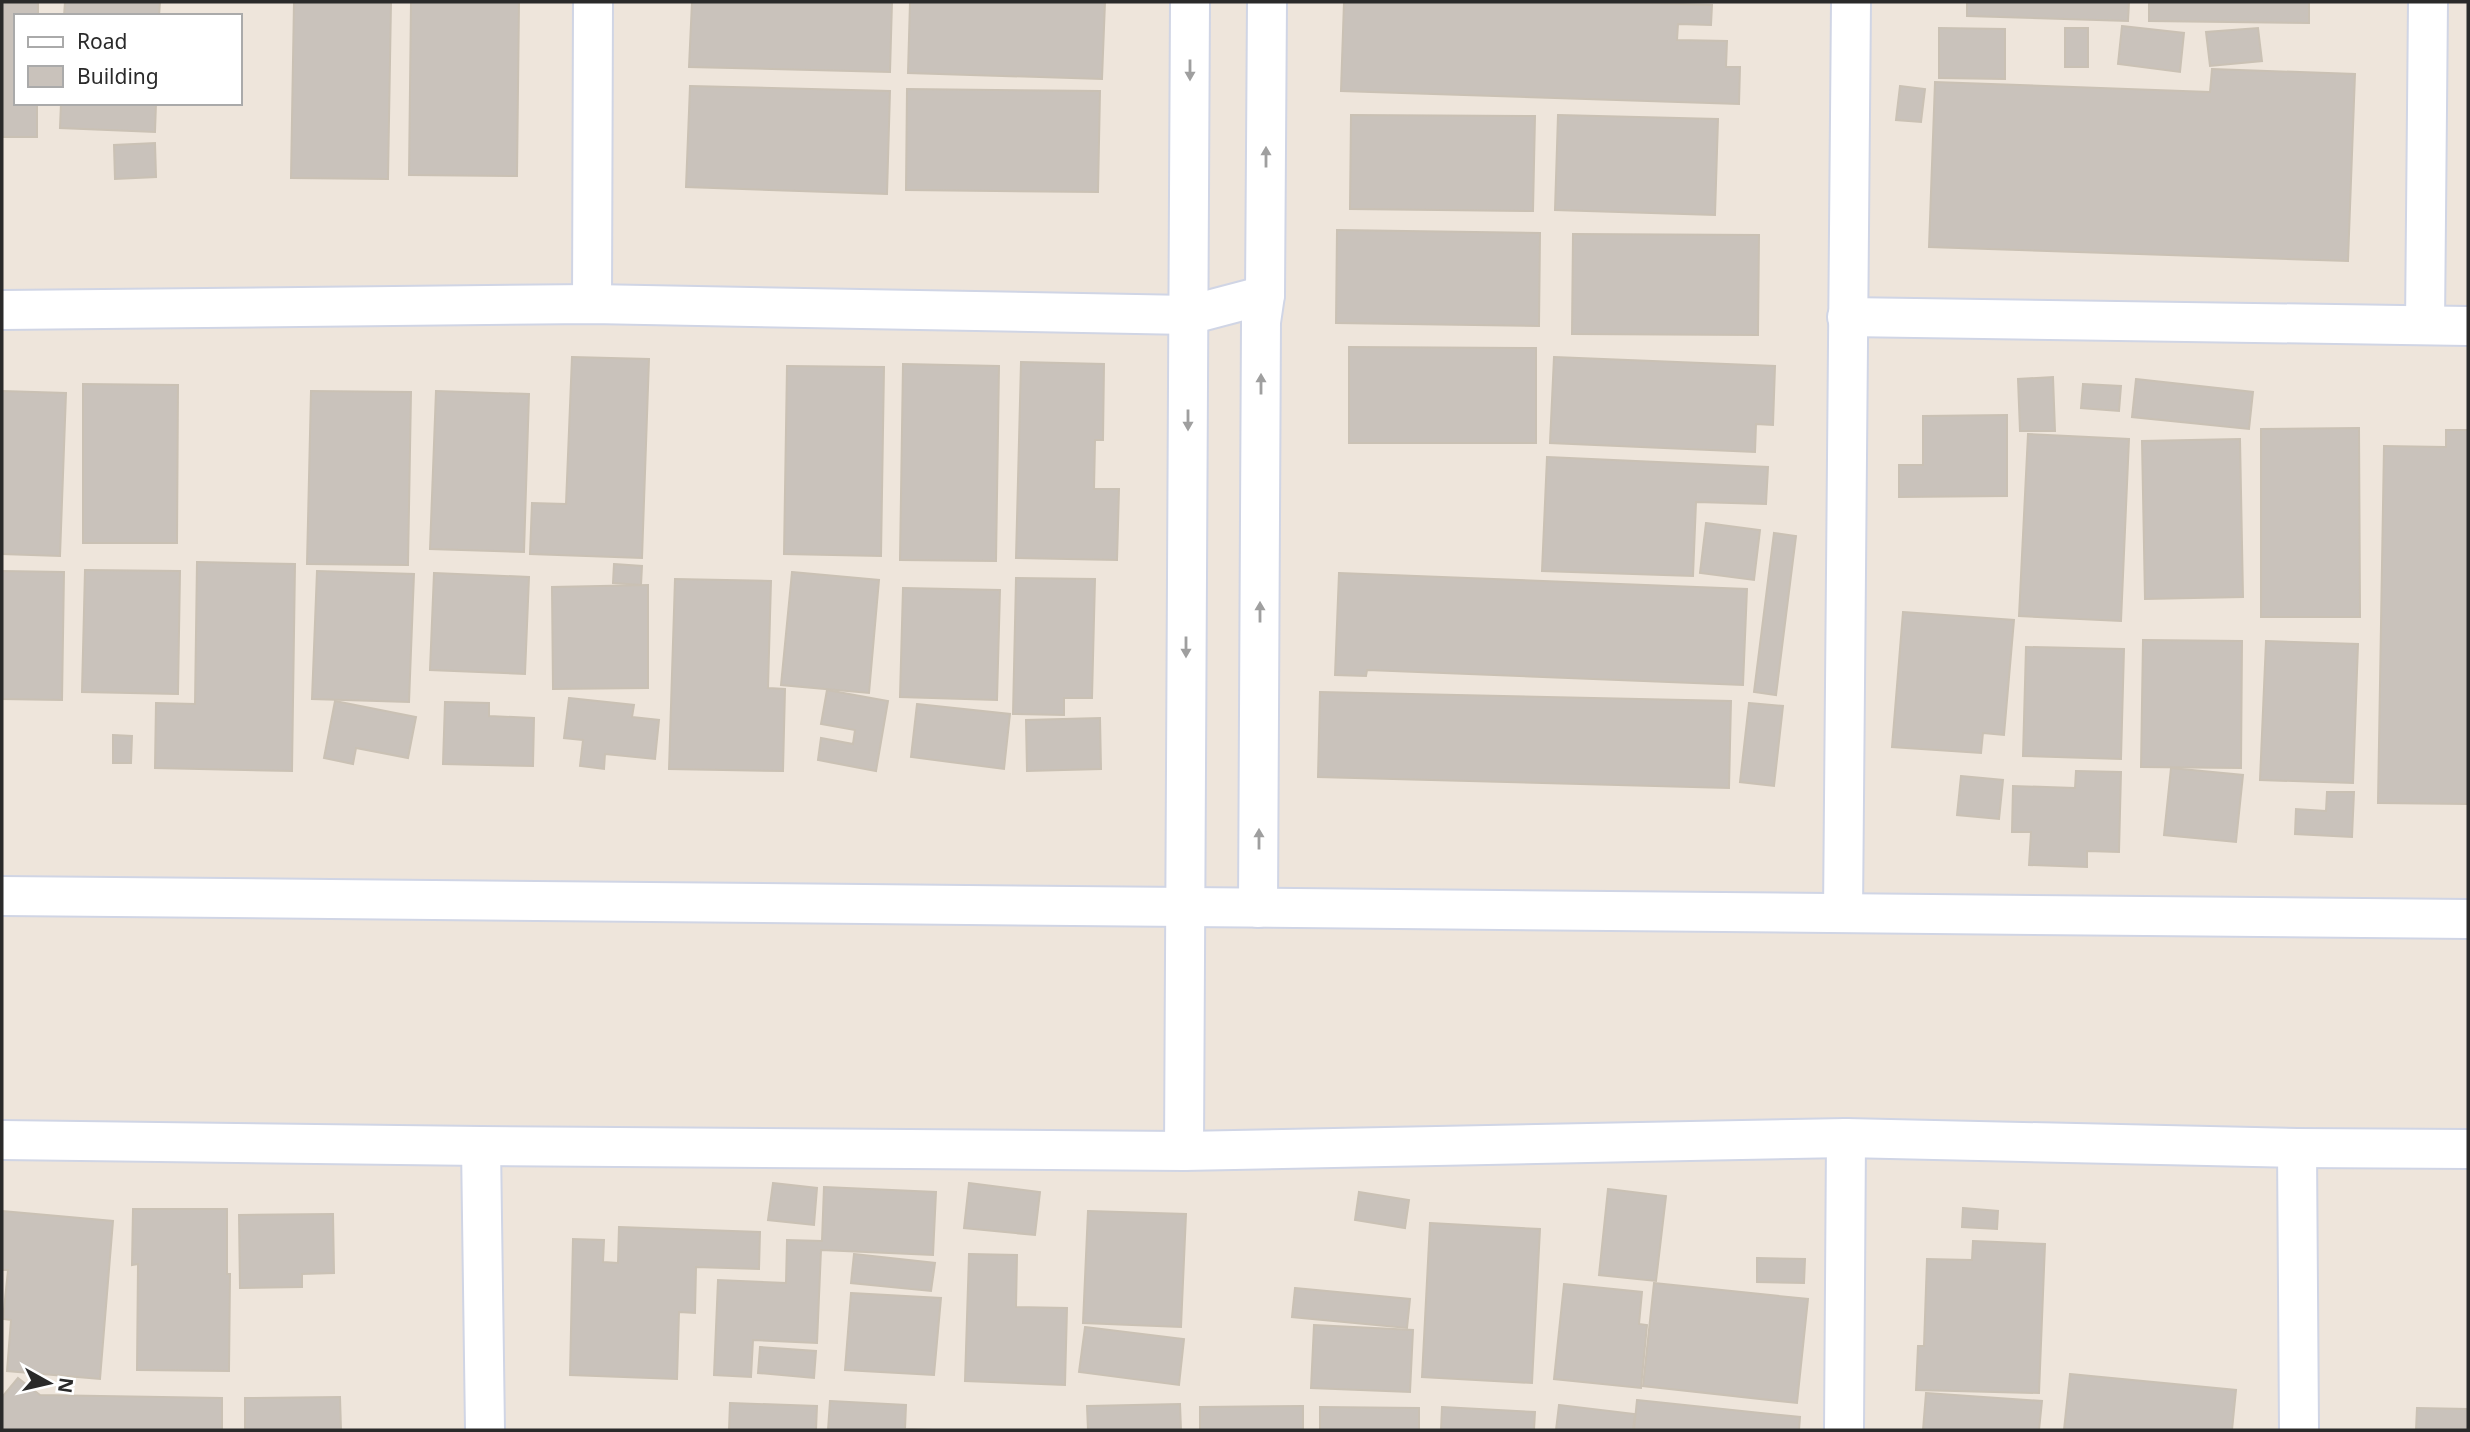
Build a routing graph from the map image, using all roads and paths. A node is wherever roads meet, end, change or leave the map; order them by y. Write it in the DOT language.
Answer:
graph roads {
  1 [pos="593,2"];
  2 [pos="1190,2"];
  3 [pos="1267,2"];
  4 [pos="1851,2"];
  5 [pos="2428,2"];
  6 [pos="592,304"];
  7 [pos="1263,309"];
  8 [pos="2,310"];
  9 [pos="1204,311"];
  10 [pos="1847,317"];
  11 [pos="2425,325"];
  12 [pos="2468,326"];
  13 [pos="2,895"];
  14 [pos="1184,907"];
  15 [pos="1258,908"];
  16 [pos="1843,913"];
  17 [pos="2468,919"];
  18 [pos="1846,1138"];
  19 [pos="2,1140"];
  20 [pos="481,1146"];
  21 [pos="2297,1148"];
  22 [pos="2468,1149"];
  23 [pos="1184,1151"];
  24 [pos="485,1430"];
  25 [pos="1844,1430"];
  26 [pos="2298,1430"];
  1 -- 6 [label="street"];
  2 -- 9 [label="street, one-way"];
  7 -- 3 [label="street, one-way"];
  4 -- 10 [label="street"];
  5 -- 11 [label="street"];
  6 -- 8 [label="street"];
  6 -- 9 [label="street"];
  7 -- 9 [label="street"];
  15 -- 7 [label="street, one-way"];
  9 -- 14 [label="street, one-way"];
  10 -- 11 [label="street"];
  10 -- 16 [label="street"];
  11 -- 12 [label="street"];
  13 -- 14 [label="street"];
  14 -- 15 [label="street"];
  14 -- 23 [label="street"];
  15 -- 16 [label="street"];
  16 -- 17 [label="street"];
  18 -- 21 [label="street"];
  18 -- 23 [label="street"];
  18 -- 25 [label="street"];
  19 -- 20 [label="street"];
  20 -- 23 [label="street"];
  20 -- 24 [label="street"];
  21 -- 22 [label="street"];
  21 -- 26 [label="street"];
}
